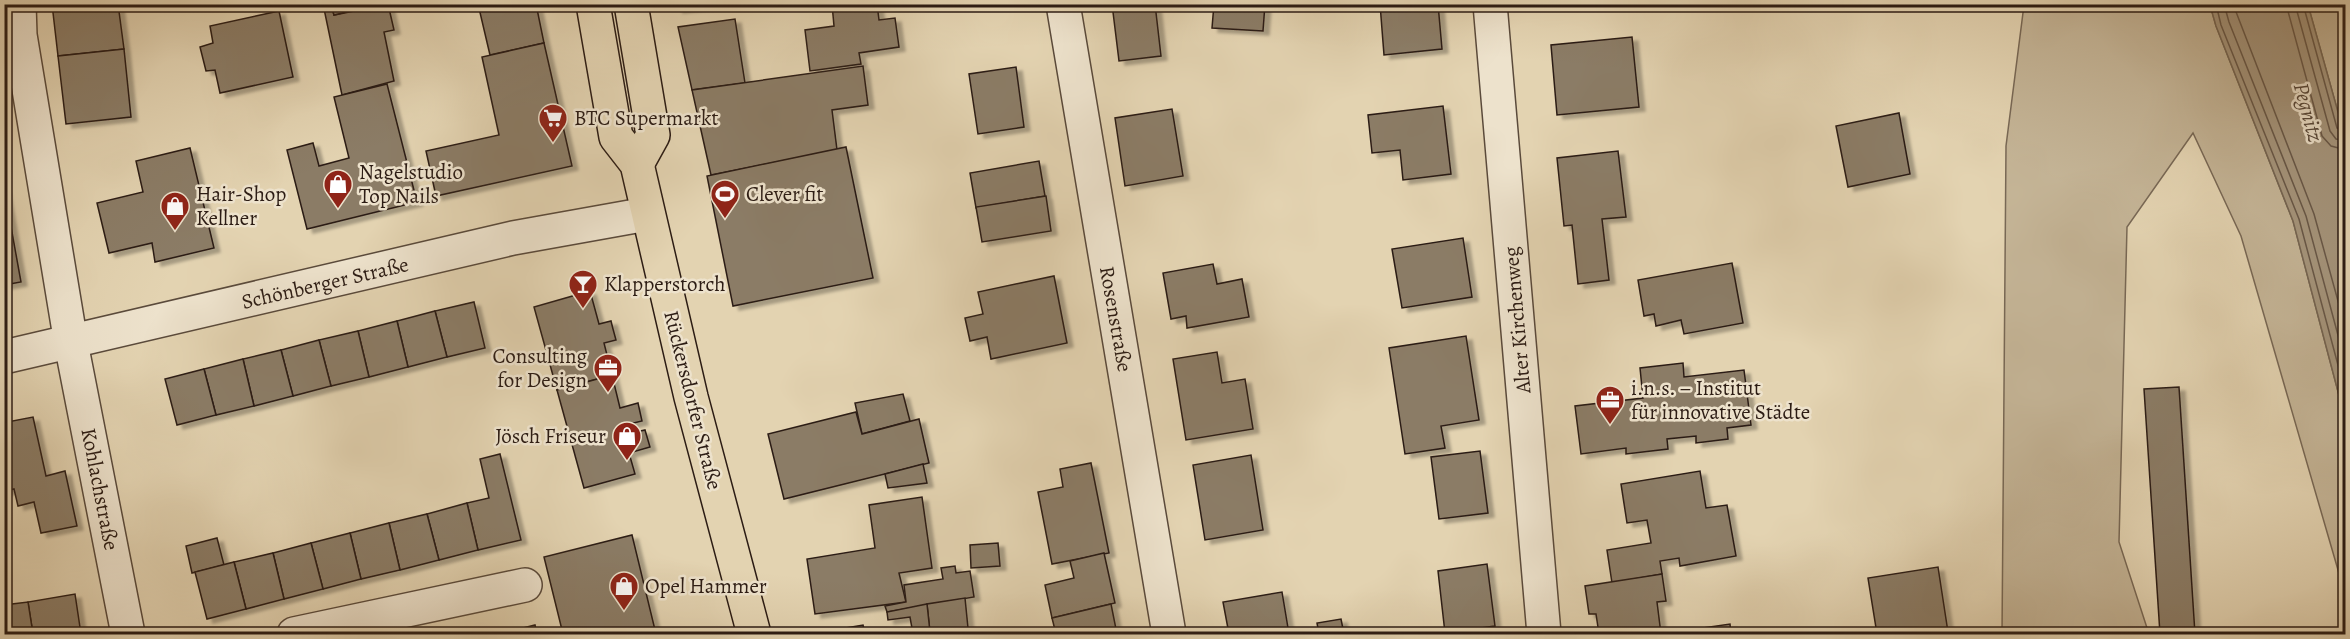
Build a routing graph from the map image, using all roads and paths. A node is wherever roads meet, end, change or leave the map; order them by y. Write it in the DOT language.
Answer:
graph roads {
  1 [pos="593,4"];
  2 [pos="631,4"];
  3 [pos="1063,4"];
  4 [pos="1490,4"];
  5 [pos="15,26"];
  6 [pos="637,164"];
  7 [pos="647,214"];
  8 [pos="71,343"];
  9 [pos="4,357"];
  10 [pos="525,585"];
  11 [pos="128,634"];
  12 [pos="294,634"];
  13 [pos="754,634"];
  14 [pos="1169,634"];
  15 [pos="1544,634"];
  1 -- 6 [label="main road, Rückersdorfer Straße"];
  2 -- 6 [label="main road"];
  3 -- 14 [label="street, Rosenstraße"];
  4 -- 15 [label="street, Alter Kirchenweg"];
  5 -- 8 [label="street, Kohlachstraße"];
  6 -- 7 [label="main road, Rückersdorfer Straße"];
  7 -- 8 [label="street, Schönberger Straße"];
  7 -- 13 [label="main road, Rückersdorfer Straße"];
  8 -- 9 [label="street, Schönberger Straße"];
  8 -- 11 [label="street, Kohlachstraße"];
  10 -- 12 [label="street"];
}
